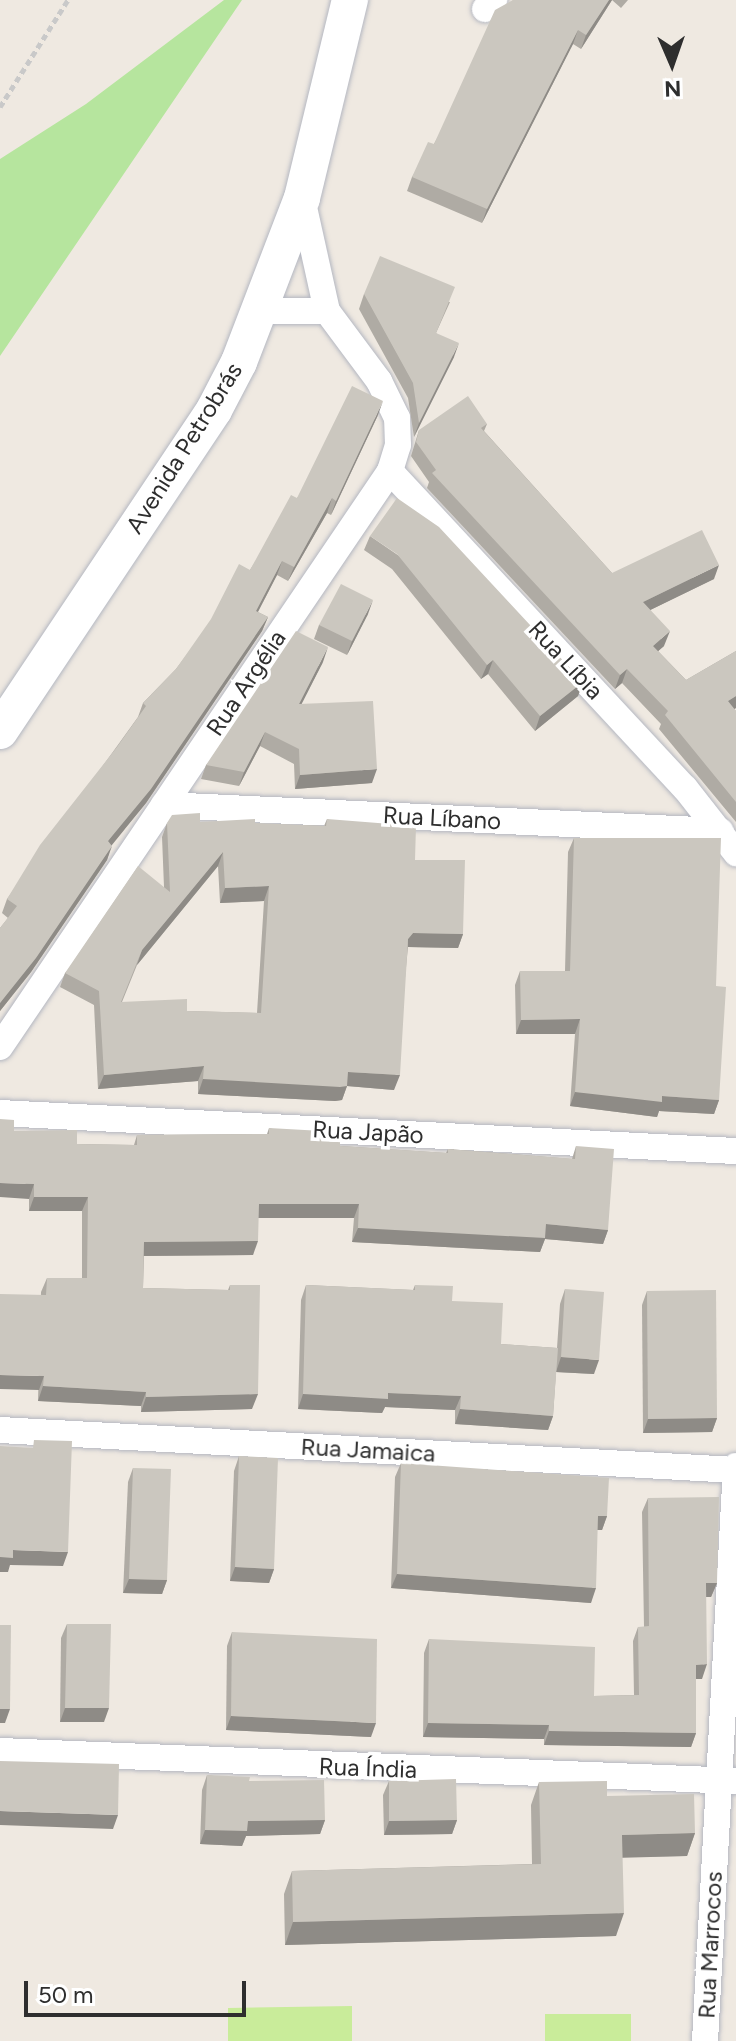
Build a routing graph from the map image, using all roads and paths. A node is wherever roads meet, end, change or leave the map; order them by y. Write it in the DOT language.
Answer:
graph roads {
  1 [pos="68,0"];
  2 [pos="350,0"];
  3 [pos="0,107"];
  4 [pos="302,198"];
  5 [pos="260,311"];
  6 [pos="327,311"];
  7 [pos="390,471"];
  8 [pos="0,731"];
  9 [pos="164,805"];
  10 [pos="720,831"];
  11 [pos="736,853"];
  12 [pos="0,1047"];
  13 [pos="0,1113"];
  14 [pos="736,1151"];
  15 [pos="0,1430"];
  16 [pos="736,1468"];
  17 [pos="0,1751"];
  18 [pos="727,1781"];
  19 [pos="705,2041"];
  1 -- 3 [label="path"];
  2 -- 4 [label="main road, Avenida Petrobrás"];
  4 -- 5 [label="main road, Avenida Petrobrás"];
  4 -- 6 [label="street, Rua Argélia"];
  5 -- 6 [label="street"];
  5 -- 8 [label="main road, Avenida Petrobrás"];
  6 -- 7 [label="street, Rua Argélia"];
  7 -- 9 [label="street, Rua Argélia"];
  7 -- 10 [label="street, Rua Líbia"];
  9 -- 10 [label="street, Rua Líbano"];
  9 -- 12 [label="street, Rua Argélia"];
  10 -- 11 [label="street, Rua Líbia"];
  13 -- 14 [label="street, Rua Japão"];
  15 -- 16 [label="street, Rua Jamaica"];
  16 -- 18 [label="street, Rua Marrocos"];
  17 -- 18 [label="street, Rua Índia"];
  18 -- 19 [label="street, Rua Marrocos"];
}
